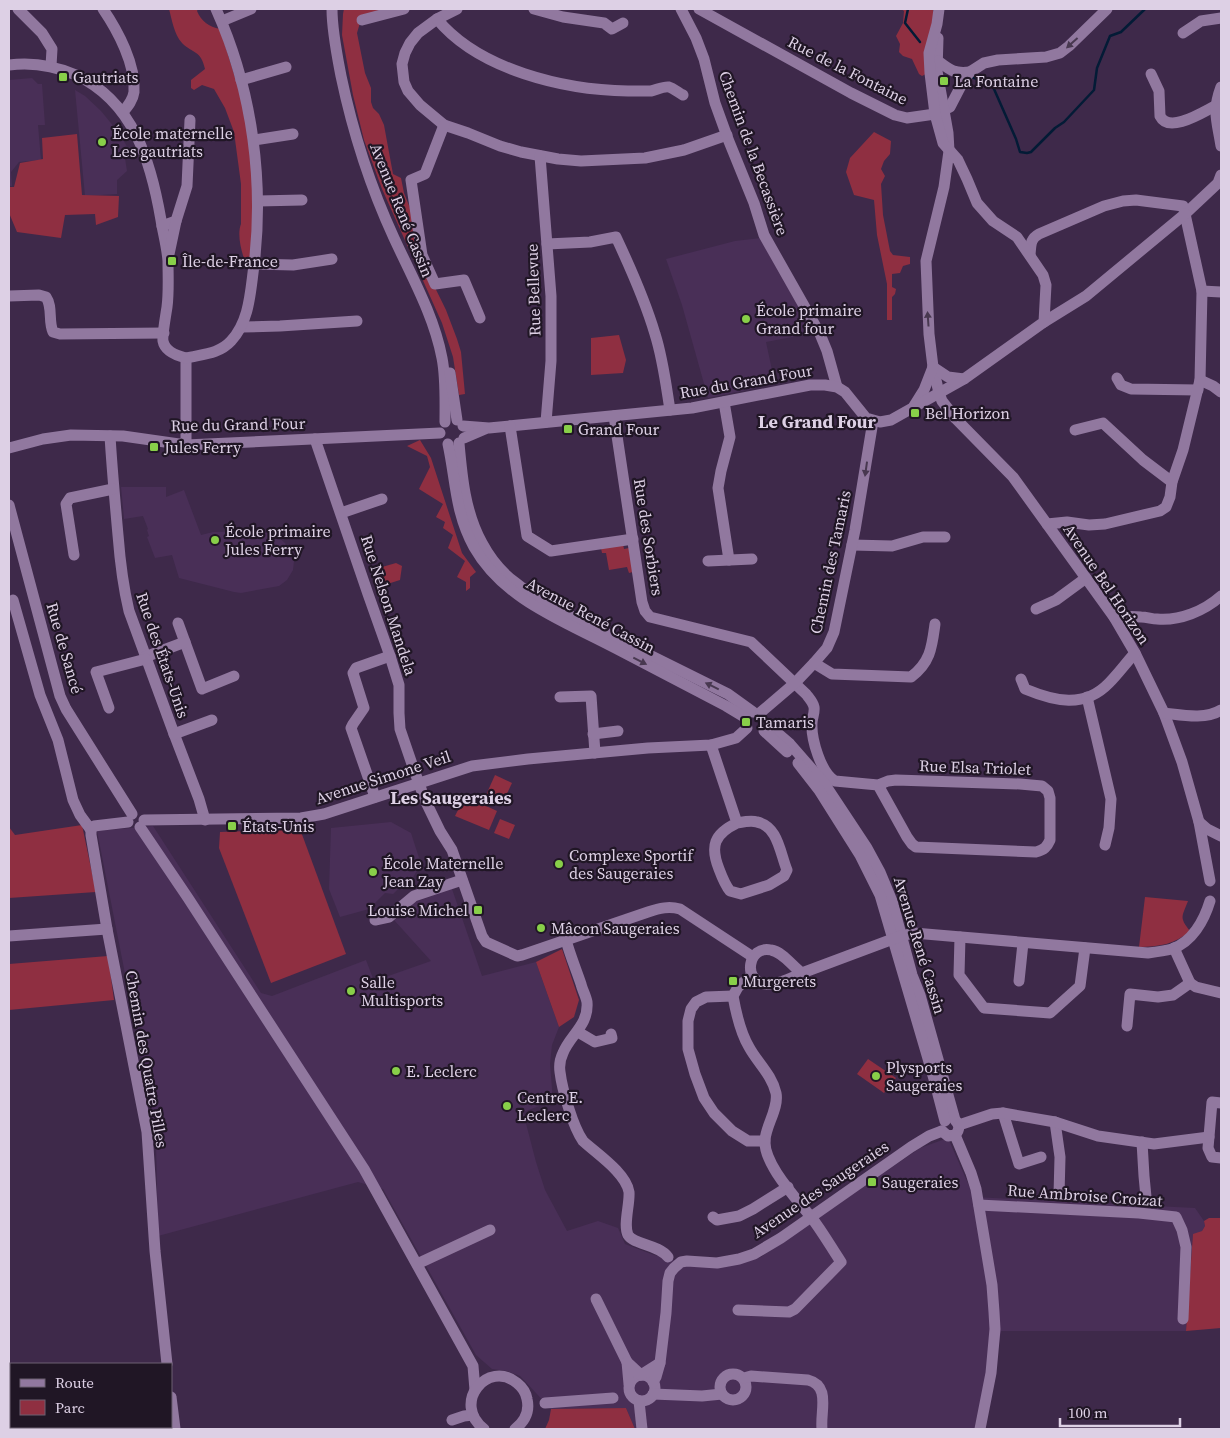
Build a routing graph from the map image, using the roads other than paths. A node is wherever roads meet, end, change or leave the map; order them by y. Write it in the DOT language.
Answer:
graph roads {
  1 [pos="18,9"];
  2 [pos="103,9"];
  3 [pos="216,9"];
  4 [pos="251,9"];
  5 [pos="332,9"];
  6 [pos="338,9"];
  7 [pos="404,9"];
  8 [pos="458,9"];
  9 [pos="534,9"];
  10 [pos="681,9"];
  11 [pos="699,9"];
  12 [pos="939,9"];
  13 [pos="1107,9"];
  14 [pos="1221,18"];
  15 [pos="437,19"];
  16 [pos="362,20"];
  17 [pos="222,21"];
  18 [pos="623,23"];
  19 [pos="937,24"];
  20 [pos="1183,33"];
  21 [pos="938,62"];
  22 [pos="9,65"];
  23 [pos="51,66"];
  24 [pos="286,67"];
  25 [pos="970,72"];
  26 [pos="1151,74"];
  27 [pos="241,80"];
  28 [pos="1221,87"];
  29 [pos="683,95"];
  30 [pos="1215,106"];
  31 [pos="122,112"];
  32 [pos="940,112"];
  33 [pos="190,120"];
  34 [pos="444,125"];
  35 [pos="293,134"];
  36 [pos="727,136"];
  37 [pos="254,140"];
  38 [pos="1221,146"];
  39 [pos="949,151"];
  40 [pos="540,156"];
  41 [pos="1221,175"];
  42 [pos="302,200"];
  43 [pos="258,201"];
  44 [pos="1185,214"];
  45 [pos="176,221"];
  46 [pos="162,226"];
  47 [pos="547,244"];
  48 [pos="1030,255"];
  49 [pos="167,258"];
  50 [pos="332,259"];
  51 [pos="254,264"];
  52 [pos="1202,291"];
  53 [pos="1221,292"];
  54 [pos="9,296"];
  55 [pos="1046,304"];
  56 [pos="1068,308"];
  57 [pos="480,318"];
  58 [pos="358,320"];
  59 [pos="1044,322"];
  60 [pos="242,327"];
  61 [pos="164,333"];
  62 [pos="186,358"];
  63 [pos="933,367"];
  64 [pos="1117,378"];
  65 [pos="959,382"];
  66 [pos="1199,385"];
  67 [pos="837,387"];
  68 [pos="1221,392"];
  69 [pos="939,393"];
  70 [pos="724,402"];
  71 [pos="912,408"];
  72 [pos="670,410"];
  73 [pos="950,412"];
  74 [pos="614,416"];
  75 [pos="873,421"];
  76 [pos="546,422"];
  77 [pos="455,423"];
  78 [pos="510,426"];
  79 [pos="489,428"];
  80 [pos="1075,430"];
  81 [pos="440,434"];
  82 [pos="110,436"];
  83 [pos="315,439"];
  84 [pos="457,442"];
  85 [pos="186,445"];
  86 [pos="9,448"];
  87 [pos="1172,482"];
  88 [pos="114,489"];
  89 [pos="382,499"];
  90 [pos="9,505"];
  91 [pos="341,513"];
  92 [pos="1047,524"];
  93 [pos="945,537"];
  94 [pos="633,539"];
  95 [pos="852,545"];
  96 [pos="74,555"];
  97 [pos="752,559"];
  98 [pos="729,560"];
  99 [pos="708,561"];
  100 [pos="1086,578"];
  101 [pos="32,593"];
  102 [pos="1221,596"];
  103 [pos="11,600"];
  104 [pos="1036,609"];
  105 [pos="1114,617"];
  106 [pos="178,623"];
  107 [pos="935,624"];
  108 [pos="185,642"];
  109 [pos="1135,654"];
  110 [pos="390,656"];
  111 [pos="146,658"];
  112 [pos="814,663"];
  113 [pos="234,676"];
  114 [pos="1021,679"];
  115 [pos="794,683"];
  116 [pos="560,697"];
  117 [pos="1087,697"];
  118 [pos="110,708"];
  119 [pos="1221,710"];
  120 [pos="1164,713"];
  121 [pos="752,718"];
  122 [pos="212,720"];
  123 [pos="766,728"];
  124 [pos="618,731"];
  125 [pos="174,734"];
  126 [pos="593,734"];
  127 [pos="711,745"];
  128 [pos="595,753"];
  129 [pos="418,783"];
  130 [pos="878,785"];
  131 [pos="375,797"];
  132 [pos="130,818"];
  133 [pos="204,820"];
  134 [pos="1199,822"];
  135 [pos="737,823"];
  136 [pos="142,824"];
  137 [pos="92,830"];
  138 [pos="1221,836"];
  139 [pos="1105,845"];
  140 [pos="462,880"];
  141 [pos="1210,881"];
  142 [pos="1210,902"];
  143 [pos="375,920"];
  144 [pos="107,929"];
  145 [pos="9,936"];
  146 [pos="898,938"];
  147 [pos="960,938"];
  148 [pos="566,940"];
  149 [pos="1023,943"];
  150 [pos="1086,948"];
  151 [pos="1174,948"];
  152 [pos="752,958"];
  153 [pos="786,960"];
  154 [pos="802,973"];
  155 [pos="752,976"];
  156 [pos="1019,981"];
  157 [pos="778,982"];
  158 [pos="1190,983"];
  159 [pos="1221,993"];
  160 [pos="733,996"];
  161 [pos="1127,1026"];
  162 [pos="578,1032"];
  163 [pos="611,1034"];
  164 [pos="1221,1103"];
  165 [pos="1002,1113"];
  166 [pos="1054,1122"];
  167 [pos="951,1127"];
  168 [pos="1209,1137"];
  169 [pos="765,1141"];
  170 [pos="1142,1142"];
  171 [pos="1041,1157"];
  172 [pos="1221,1158"];
  173 [pos="788,1187"];
  174 [pos="1059,1195"];
  175 [pos="1146,1198"];
  176 [pos="979,1205"];
  177 [pos="811,1216"];
  178 [pos="713,1217"];
  179 [pos="490,1230"];
  180 [pos="668,1257"];
  181 [pos="681,1262"];
  182 [pos="417,1264"];
  183 [pos="670,1273"];
  184 [pos="596,1299"];
  185 [pos="738,1310"];
  186 [pos="1183,1319"];
  187 [pos="627,1362"];
  188 [pos="167,1363"];
  189 [pos="660,1364"];
  190 [pos="473,1366"];
  191 [pos="641,1375"];
  192 [pos="498,1376"];
  193 [pos="744,1378"];
  194 [pos="653,1382"];
  195 [pos="629,1385"];
  196 [pos="475,1390"];
  197 [pos="526,1394"];
  198 [pos="654,1394"];
  199 [pos="722,1394"];
  200 [pos="613,1398"];
  201 [pos="636,1400"];
  202 [pos="545,1403"];
  203 [pos="172,1405"];
  204 [pos="472,1416"];
  205 [pos="526,1416"];
  206 [pos="452,1420"];
  207 [pos="518,1428"];
  208 [pos="175,1429"];
  209 [pos="484,1429"];
  210 [pos="642,1429"];
  211 [pos="822,1429"];
  212 [pos="980,1429"];
  1 -- 23 [label="street"];
  2 -- 31 [label="street"];
  3 -- 17 [label="street"];
  4 -- 17 [label="street"];
  5 -- 77 [label="street, Avenue René Cassin"];
  6 -- 77 [label="street, Avenue René Cassin"];
  7 -- 16 [label="street"];
  8 -- 15 [label="street"];
  9 -- 18 [label="street"];
  10 -- 36 [label="street, Chemin de la Becassière"];
  11 -- 32 [label="street, Rue de la Fontaine"];
  12 -- 19 [label="street"];
  13 -- 25 [label="street, one-way"];
  14 -- 20 [label="street"];
  15 -- 29 [label="street"];
  15 -- 34 [label="street"];
  17 -- 27 [label="street"];
  19 -- 21 [label="street"];
  19 -- 32 [label="street"];
  21 -- 25 [label="street"];
  21 -- 32 [label="street"];
  22 -- 23 [label="street"];
  23 -- 31 [label="street"];
  24 -- 27 [label="street"];
  25 -- 32 [label="street"];
  26 -- 30 [label="street"];
  27 -- 37 [label="street"];
  28 -- 30 [label="street"];
  30 -- 38 [label="street"];
  31 -- 46 [label="street"];
  32 -- 39 [label="street"];
  33 -- 45 [label="street"];
  34 -- 40 [label="street"];
  34 -- 57 [label="street"];
  35 -- 37 [label="street"];
  36 -- 40 [label="street"];
  36 -- 67 [label="street, Chemin de la Becassière"];
  37 -- 43 [label="street"];
  39 -- 48 [label="street"];
  63 -- 39 [label="street, Avenue Bel Horizon, one-way"];
  40 -- 47 [label="street, Rue Bellevue"];
  41 -- 44 [label="street"];
  42 -- 43 [label="street"];
  43 -- 51 [label="street"];
  44 -- 48 [label="street"];
  44 -- 52 [label="street"];
  44 -- 56 [label="street"];
  45 -- 46 [label="street"];
  45 -- 49 [label="street"];
  46 -- 49 [label="street"];
  47 -- 72 [label="street"];
  47 -- 76 [label="street, Rue Bellevue"];
  48 -- 55 [label="street"];
  49 -- 61 [label="street"];
  50 -- 51 [label="street"];
  51 -- 60 [label="street"];
  52 -- 53 [label="street"];
  52 -- 66 [label="street"];
  54 -- 61 [label="street"];
  55 -- 56 [label="street"];
  55 -- 59 [label="street"];
  56 -- 59 [label="street"];
  58 -- 60 [label="street"];
  59 -- 65 [label="street"];
  60 -- 62 [label="street"];
  61 -- 62 [label="street"];
  62 -- 85 [label="street"];
  63 -- 65 [label="street"];
  63 -- 69 [label="street, Avenue Bel Horizon"];
  63 -- 71 [label="street"];
  64 -- 66 [label="street"];
  65 -- 69 [label="street"];
  65 -- 73 [label="street"];
  66 -- 68 [label="street"];
  66 -- 87 [label="street"];
  67 -- 70 [label="street, Rue du Grand Four"];
  67 -- 75 [label="street, Rue du Grand Four"];
  69 -- 71 [label="street"];
  69 -- 73 [label="street, Avenue Bel Horizon"];
  70 -- 72 [label="street, Rue du Grand Four"];
  70 -- 98 [label="street"];
  71 -- 75 [label="street"];
  72 -- 74 [label="street, Rue du Grand Four"];
  73 -- 92 [label="street, Avenue Bel Horizon"];
  74 -- 76 [label="street, Rue du Grand Four"];
  74 -- 94 [label="street, Rue des Sorbiers"];
  75 -- 95 [label="street, Chemin des Tamaris, one-way"];
  76 -- 78 [label="street, Rue du Grand Four"];
  77 -- 79 [label="street, Rue du Grand Four"];
  77 -- 81 [label="street"];
  77 -- 84 [label="street, Avenue René Cassin"];
  78 -- 79 [label="street, Rue du Grand Four"];
  78 -- 94 [label="street"];
  79 -- 84 [label="street, Rue du Grand Four"];
  80 -- 87 [label="street"];
  81 -- 83 [label="street, Rue du Grand Four"];
  81 -- 84 [label="street"];
  82 -- 85 [label="street, Rue du Grand Four"];
  82 -- 86 [label="street, Rue du Grand Four"];
  82 -- 88 [label="street, Rue des États-Unis"];
  83 -- 85 [label="street, Rue du Grand Four"];
  83 -- 91 [label="street, Rue Nelson Mandela"];
  84 -- 121 [label="street, Avenue René Cassin"];
  87 -- 92 [label="street"];
  88 -- 96 [label="street"];
  88 -- 111 [label="street, Rue des États-Unis"];
  89 -- 91 [label="street"];
  90 -- 101 [label="street, Rue de Sancé"];
  91 -- 110 [label="street, Rue Nelson Mandela"];
  92 -- 100 [label="street, Avenue Bel Horizon"];
  93 -- 95 [label="street"];
  94 -- 115 [label="street, Rue des Sorbiers"];
  95 -- 112 [label="street, Chemin des Tamaris"];
  97 -- 98 [label="street"];
  98 -- 99 [label="street"];
  100 -- 104 [label="street"];
  100 -- 105 [label="street, Avenue Bel Horizon"];
  101 -- 103 [label="street"];
  101 -- 132 [label="street, Rue de Sancé"];
  102 -- 105 [label="street"];
  103 -- 137 [label="street"];
  105 -- 109 [label="street, Avenue Bel Horizon"];
  106 -- 108 [label="street"];
  107 -- 112 [label="street"];
  108 -- 111 [label="street"];
  108 -- 113 [label="street"];
  109 -- 117 [label="street"];
  109 -- 120 [label="street, Avenue Bel Horizon"];
  110 -- 129 [label="street, Rue Nelson Mandela"];
  110 -- 131 [label="street"];
  111 -- 118 [label="street"];
  111 -- 125 [label="street, Rue des États-Unis"];
  112 -- 115 [label="street, Chemin des Tamaris"];
  114 -- 117 [label="street"];
  115 -- 121 [label="street, Chemin des Tamaris"];
  115 -- 130 [label="street, Rue Elsa Triolet"];
  116 -- 126 [label="street"];
  117 -- 139 [label="street"];
  119 -- 120 [label="street"];
  120 -- 134 [label="street, Avenue Bel Horizon"];
  121 -- 123 [label="street"];
  121 -- 123 [label="street"];
  121 -- 127 [label="street, Avenue Simone Veil"];
  122 -- 125 [label="street"];
  123 -- 146 [label="street, Avenue René Cassin"];
  124 -- 126 [label="street"];
  125 -- 133 [label="street, Rue des États-Unis"];
  126 -- 128 [label="street"];
  127 -- 128 [label="street, Avenue Simone Veil"];
  127 -- 135 [label="street"];
  128 -- 129 [label="street, Avenue Simone Veil"];
  129 -- 131 [label="street, Avenue Simone Veil"];
  129 -- 140 [label="street, Rue Nelson Mandela"];
  130 -- 130 [label="street, Rue Elsa Triolet"];
  131 -- 133 [label="street, Avenue Simone Veil"];
  132 -- 136 [label="street"];
  132 -- 137 [label="street"];
  133 -- 136 [label="street, Avenue Simone Veil"];
  134 -- 138 [label="street"];
  134 -- 141 [label="street, Avenue Bel Horizon"];
  135 -- 135 [label="street"];
  136 -- 182 [label="street"];
  137 -- 144 [label="street, Chemin des Quatre Pilles"];
  140 -- 143 [label="street"];
  140 -- 148 [label="street, Rue Nelson Mandela"];
  142 -- 151 [label="street"];
  144 -- 145 [label="street"];
  144 -- 188 [label="street, Chemin des Quatre Pilles"];
  146 -- 147 [label="street"];
  146 -- 154 [label="street"];
  146 -- 167 [label="street, Avenue René Cassin"];
  147 -- 149 [label="street"];
  147 -- 150 [label="street"];
  148 -- 152 [label="street, Rue Nelson Mandela"];
  148 -- 162 [label="street"];
  149 -- 150 [label="street"];
  149 -- 156 [label="street"];
  150 -- 151 [label="street"];
  151 -- 158 [label="street"];
  152 -- 153 [label="street"];
  152 -- 155 [label="street"];
  153 -- 154 [label="street"];
  153 -- 157 [label="street"];
  154 -- 157 [label="street"];
  155 -- 157 [label="street"];
  155 -- 160 [label="street"];
  158 -- 159 [label="street"];
  158 -- 161 [label="street"];
  160 -- 169 [label="street"];
  160 -- 169 [label="street"];
  162 -- 163 [label="street"];
  162 -- 180 [label="street, Avenue des Saugeraies"];
  164 -- 168 [label="street"];
  165 -- 166 [label="street"];
  165 -- 167 [label="street, Avenue des Saugeraies"];
  165 -- 171 [label="street"];
  166 -- 170 [label="street"];
  166 -- 174 [label="street"];
  167 -- 176 [label="street, Avenue René Cassin"];
  167 -- 177 [label="street, Avenue des Saugeraies"];
  168 -- 170 [label="street"];
  168 -- 172 [label="street"];
  169 -- 173 [label="street"];
  170 -- 175 [label="street"];
  173 -- 177 [label="street"];
  173 -- 178 [label="street"];
  176 -- 186 [label="street, Rue Ambroise Croizat"];
  176 -- 212 [label="street, Avenue René Cassin"];
  177 -- 181 [label="street, Avenue des Saugeraies"];
  177 -- 185 [label="street"];
  179 -- 182 [label="street"];
  180 -- 181 [label="street, Avenue des Saugeraies"];
  180 -- 183 [label="street"];
  181 -- 183 [label="street"];
  182 -- 190 [label="street"];
  183 -- 189 [label="street"];
  184 -- 187 [label="street"];
  187 -- 191 [label="street"];
  187 -- 195 [label="street"];
  189 -- 191 [label="street"];
  189 -- 194 [label="street"];
  190 -- 192 [label="street"];
  190 -- 196 [label="street"];
  191 -- 194 [label="street"];
  191 -- 195 [label="street"];
  192 -- 196 [label="street"];
  192 -- 197 [label="street"];
  193 -- 199 [label="street"];
  193 -- 199 [label="street"];
  193 -- 211 [label="street"];
  194 -- 198 [label="street"];
  195 -- 200 [label="street"];
  195 -- 201 [label="street"];
  196 -- 204 [label="street"];
  197 -- 202 [label="street"];
  197 -- 205 [label="street"];
  198 -- 199 [label="street"];
  198 -- 201 [label="street"];
  200 -- 201 [label="street"];
  200 -- 202 [label="street"];
  201 -- 210 [label="street"];
  202 -- 205 [label="street"];
  203 -- 208 [label="street"];
  204 -- 206 [label="street"];
  204 -- 209 [label="street"];
  205 -- 207 [label="street"];
}
